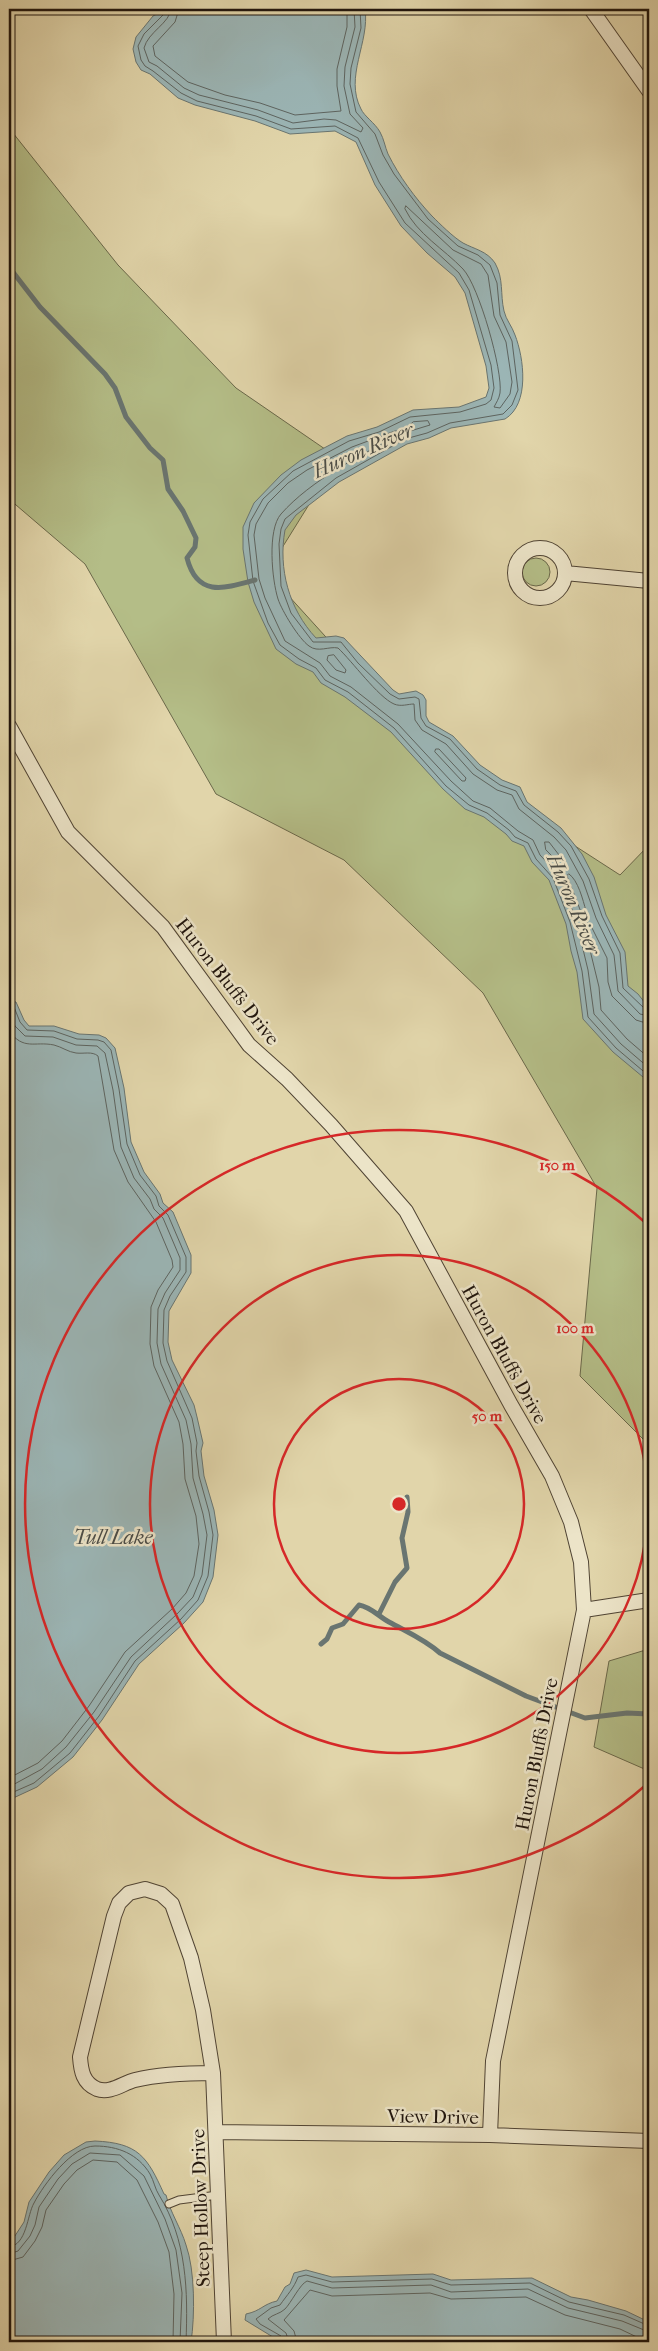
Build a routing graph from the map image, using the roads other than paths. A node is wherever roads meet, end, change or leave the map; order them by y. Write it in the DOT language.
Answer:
graph roads {
  1 [pos="591,9"];
  2 [pos="649,91"];
  3 [pos="565,573"];
  4 [pos="649,581"];
  5 [pos="9,726"];
  6 [pos="649,1600"];
  7 [pos="584,1610"];
  8 [pos="212,2073"];
  9 [pos="216,2132"];
  10 [pos="490,2136"];
  11 [pos="649,2141"];
  12 [pos="218,2194"];
  13 [pos="169,2204"];
  14 [pos="224,2342"];
  1 -- 2 [label="street"];
  3 -- 4 [label="street"];
  5 -- 7 [label="street, Huron Bluffs Drive"];
  6 -- 7 [label="street"];
  7 -- 10 [label="street, Huron Bluffs Drive"];
  8 -- 8 [label="street, Steep Hollow Drive"];
  8 -- 9 [label="street, Steep Hollow Drive"];
  9 -- 10 [label="street, View Drive"];
  9 -- 12 [label="street, Steep Hollow Drive"];
  10 -- 11 [label="street, View Drive"];
  12 -- 13 [label="lane"];
  12 -- 14 [label="street, Steep Hollow Drive"];
}
